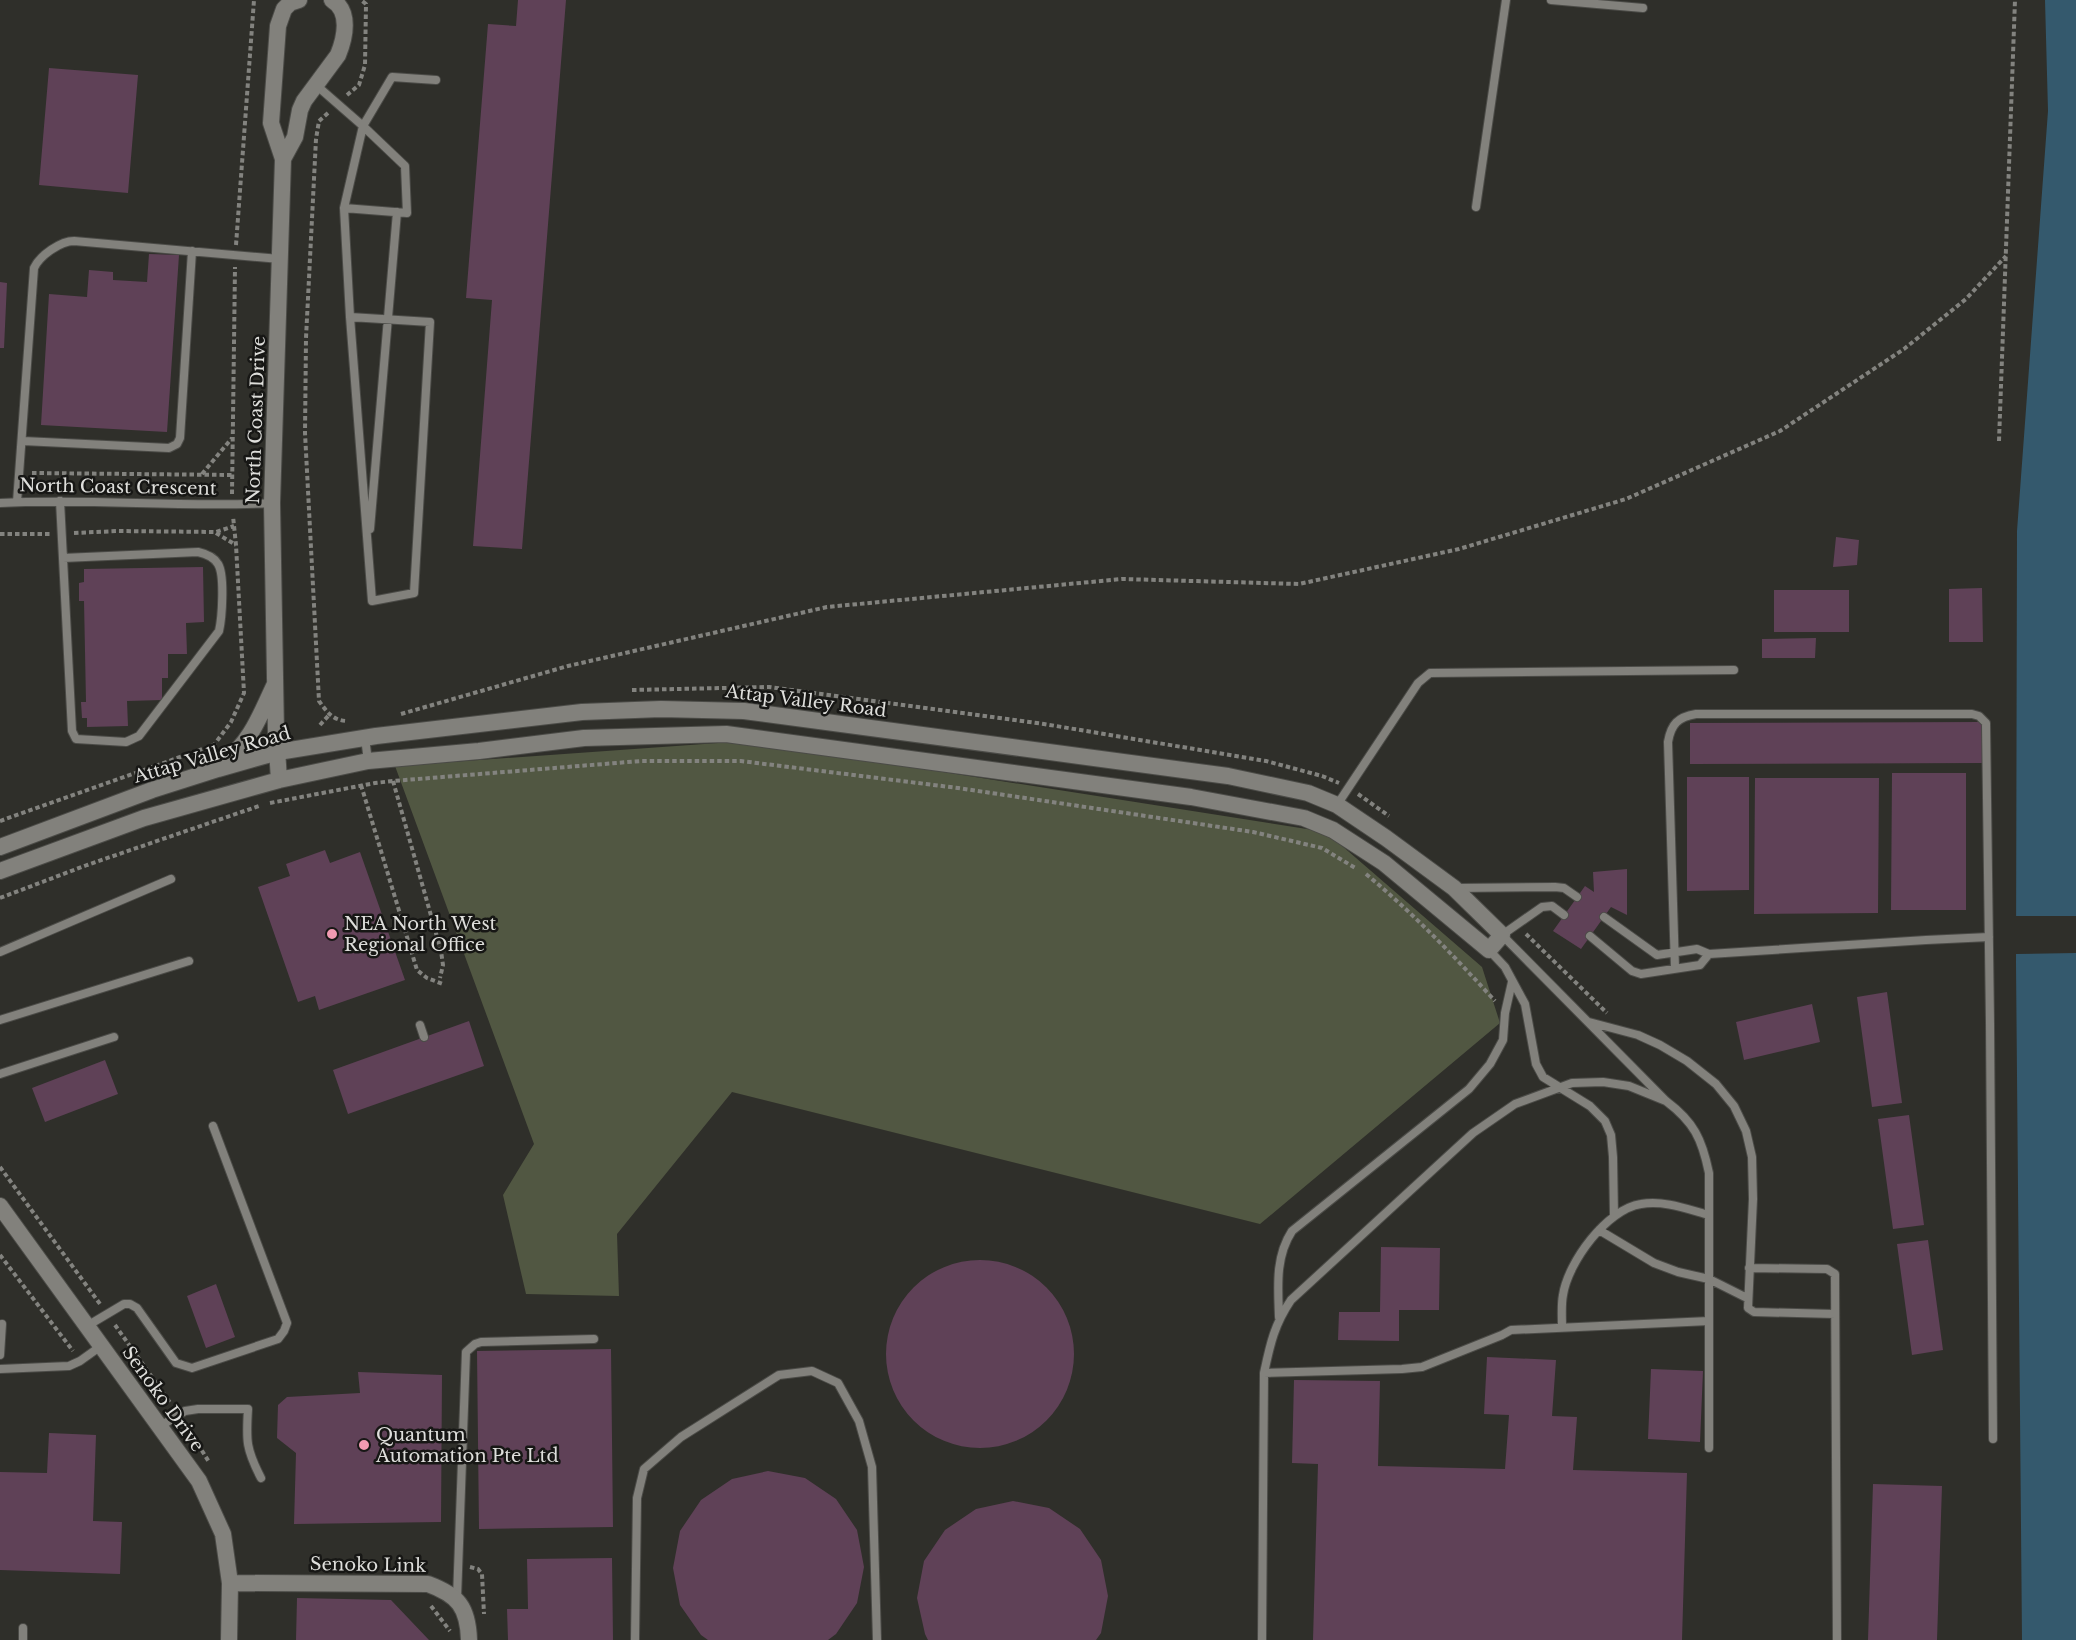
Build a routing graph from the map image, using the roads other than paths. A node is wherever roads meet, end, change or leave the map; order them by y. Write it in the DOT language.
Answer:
graph roads {
  1 [pos="332,0"];
  2 [pos="1506,0"];
  3 [pos="1551,0"];
  4 [pos="293,1"];
  5 [pos="1643,8"];
  6 [pos="436,80"];
  7 [pos="316,85"];
  8 [pos="363,126"];
  9 [pos="283,159"];
  10 [pos="1476,207"];
  11 [pos="344,208"];
  12 [pos="398,212"];
  13 [pos="192,251"];
  14 [pos="280,259"];
  15 [pos="350,316"];
  16 [pos="390,319"];
  17 [pos="23,441"];
  18 [pos="60,501"];
  19 [pos="17,502"];
  20 [pos="0,503"];
  21 [pos="272,503"];
  22 [pos="368,552"];
  23 [pos="63,558"];
  24 [pos="1734,670"];
  25 [pos="276,683"];
  26 [pos="582,712"];
  27 [pos="365,738"];
  28 [pos="584,738"];
  29 [pos="278,752"];
  30 [pos="368,761"];
  31 [pos="218,769"];
  32 [pos="279,780"];
  33 [pos="1336,805"];
  34 [pos="0,847"];
  35 [pos="0,871"];
  36 [pos="171,879"];
  37 [pos="1454,888"];
  38 [pos="1577,897"];
  39 [pos="1564,915"];
  40 [pos="1604,917"];
  41 [pos="1502,935"];
  42 [pos="1590,936"];
  43 [pos="1989,937"];
  44 [pos="1489,950"];
  45 [pos="0,952"];
  46 [pos="1675,953"];
  47 [pos="1709,954"];
  48 [pos="189,961"];
  49 [pos="1675,968"];
  50 [pos="1512,982"];
  51 [pos="0,1020"];
  52 [pos="1588,1022"];
  53 [pos="420,1025"];
  54 [pos="114,1037"];
  55 [pos="424,1037"];
  56 [pos="0,1074"];
  57 [pos="1559,1087"];
  58 [pos="1666,1101"];
  59 [pos="213,1126"];
  60 [pos="0,1206"];
  61 [pos="1709,1215"];
  62 [pos="1614,1216"];
  63 [pos="1599,1230"];
  64 [pos="1749,1268"];
  65 [pos="1709,1279"];
  66 [pos="1747,1298"];
  67 [pos="1834,1314"];
  68 [pos="1279,1317"];
  69 [pos="1709,1322"];
  70 [pos="2,1324"];
  71 [pos="86,1327"];
  72 [pos="1562,1327"];
  73 [pos="594,1339"];
  74 [pos="101,1346"];
  75 [pos="0,1355"];
  76 [pos="0,1369"];
  77 [pos="1264,1373"];
  78 [pos="159,1427"];
  79 [pos="1993,1439"];
  80 [pos="1709,1448"];
  81 [pos="261,1478"];
  82 [pos="230,1582"];
  83 [pos="457,1598"];
  84 [pos="23,1628"];
  85 [pos="23,1640"];
  86 [pos="229,1640"];
  87 [pos="469,1640"];
  88 [pos="635,1640"];
  89 [pos="877,1640"];
  90 [pos="1262,1640"];
  91 [pos="1837,1640"];
  1 -- 7 [label="street, North Coast Drive"];
  2 -- 10 [label="lane"];
  3 -- 5 [label="lane"];
  4 -- 9 [label="street, North Coast Drive"];
  6 -- 8 [label="lane"];
  7 -- 8 [label="lane"];
  7 -- 9 [label="street, North Coast Drive"];
  8 -- 11 [label="lane"];
  8 -- 12 [label="lane"];
  9 -- 14 [label="street, North Coast Drive"];
  11 -- 12 [label="lane"];
  11 -- 15 [label="lane"];
  12 -- 16 [label="lane"];
  13 -- 14 [label="lane"];
  13 -- 17 [label="lane"];
  13 -- 17 [label="lane"];
  14 -- 21 [label="street, North Coast Drive"];
  15 -- 16 [label="lane"];
  15 -- 22 [label="lane"];
  16 -- 22 [label="lane"];
  16 -- 22 [label="lane"];
  17 -- 19 [label="lane"];
  18 -- 19 [label="lane, North Coast Crescent"];
  18 -- 21 [label="lane, North Coast Crescent"];
  18 -- 23 [label="lane"];
  19 -- 20 [label="lane, North Coast Crescent"];
  21 -- 25 [label="street, North Coast Drive"];
  23 -- 23 [label="lane"];
  24 -- 33 [label="lane"];
  25 -- 29 [label="street, North Coast Drive"];
  25 -- 31 [label="street, North Coast Drive"];
  26 -- 27 [label="street, Attap Valley Road"];
  26 -- 28 [label="street"];
  26 -- 33 [label="street, Attap Valley Road"];
  27 -- 29 [label="street, Attap Valley Road"];
  27 -- 30 [label="lane"];
  28 -- 30 [label="street"];
  28 -- 44 [label="street"];
  29 -- 31 [label="street, Attap Valley Road"];
  29 -- 32 [label="street, North Coast Drive"];
  30 -- 32 [label="street"];
  31 -- 34 [label="street, Attap Valley Road"];
  32 -- 35 [label="street"];
  33 -- 37 [label="street, Attap Valley Road"];
  36 -- 45 [label="lane"];
  37 -- 38 [label="lane"];
  37 -- 41 [label="street, Attap Valley Road"];
  39 -- 41 [label="lane"];
  40 -- 46 [label="lane"];
  41 -- 44 [label="street"];
  41 -- 52 [label="lane"];
  42 -- 49 [label="lane"];
  43 -- 46 [label="lane"];
  43 -- 47 [label="lane"];
  43 -- 79 [label="lane"];
  44 -- 50 [label="lane"];
  46 -- 47 [label="lane"];
  46 -- 49 [label="lane"];
  47 -- 49 [label="lane"];
  48 -- 51 [label="lane"];
  50 -- 57 [label="lane"];
  50 -- 68 [label="lane"];
  52 -- 58 [label="lane"];
  52 -- 64 [label="lane"];
  53 -- 55 [label="lane"];
  54 -- 56 [label="lane"];
  57 -- 58 [label="lane"];
  57 -- 62 [label="lane"];
  57 -- 68 [label="lane"];
  58 -- 61 [label="lane"];
  59 -- 71 [label="lane"];
  60 -- 71 [label="street, Senoko Drive"];
  61 -- 62 [label="lane"];
  61 -- 65 [label="lane"];
  62 -- 63 [label="lane"];
  63 -- 65 [label="lane"];
  63 -- 72 [label="lane"];
  64 -- 66 [label="lane"];
  64 -- 67 [label="lane"];
  65 -- 66 [label="lane"];
  65 -- 69 [label="lane"];
  66 -- 67 [label="lane"];
  67 -- 91 [label="lane"];
  68 -- 77 [label="lane"];
  69 -- 72 [label="lane"];
  69 -- 80 [label="lane"];
  70 -- 75 [label="lane"];
  71 -- 74 [label="street, Senoko Drive"];
  72 -- 77 [label="lane"];
  73 -- 83 [label="lane"];
  74 -- 76 [label="lane"];
  74 -- 78 [label="street, Senoko Drive"];
  77 -- 90 [label="lane"];
  78 -- 81 [label="lane"];
  78 -- 82 [label="street, Senoko Drive"];
  82 -- 83 [label="street, Senoko Link"];
  82 -- 86 [label="street, Senoko Drive"];
  83 -- 87 [label="street"];
  84 -- 85 [label="lane"];
  88 -- 89 [label="lane"];
}
